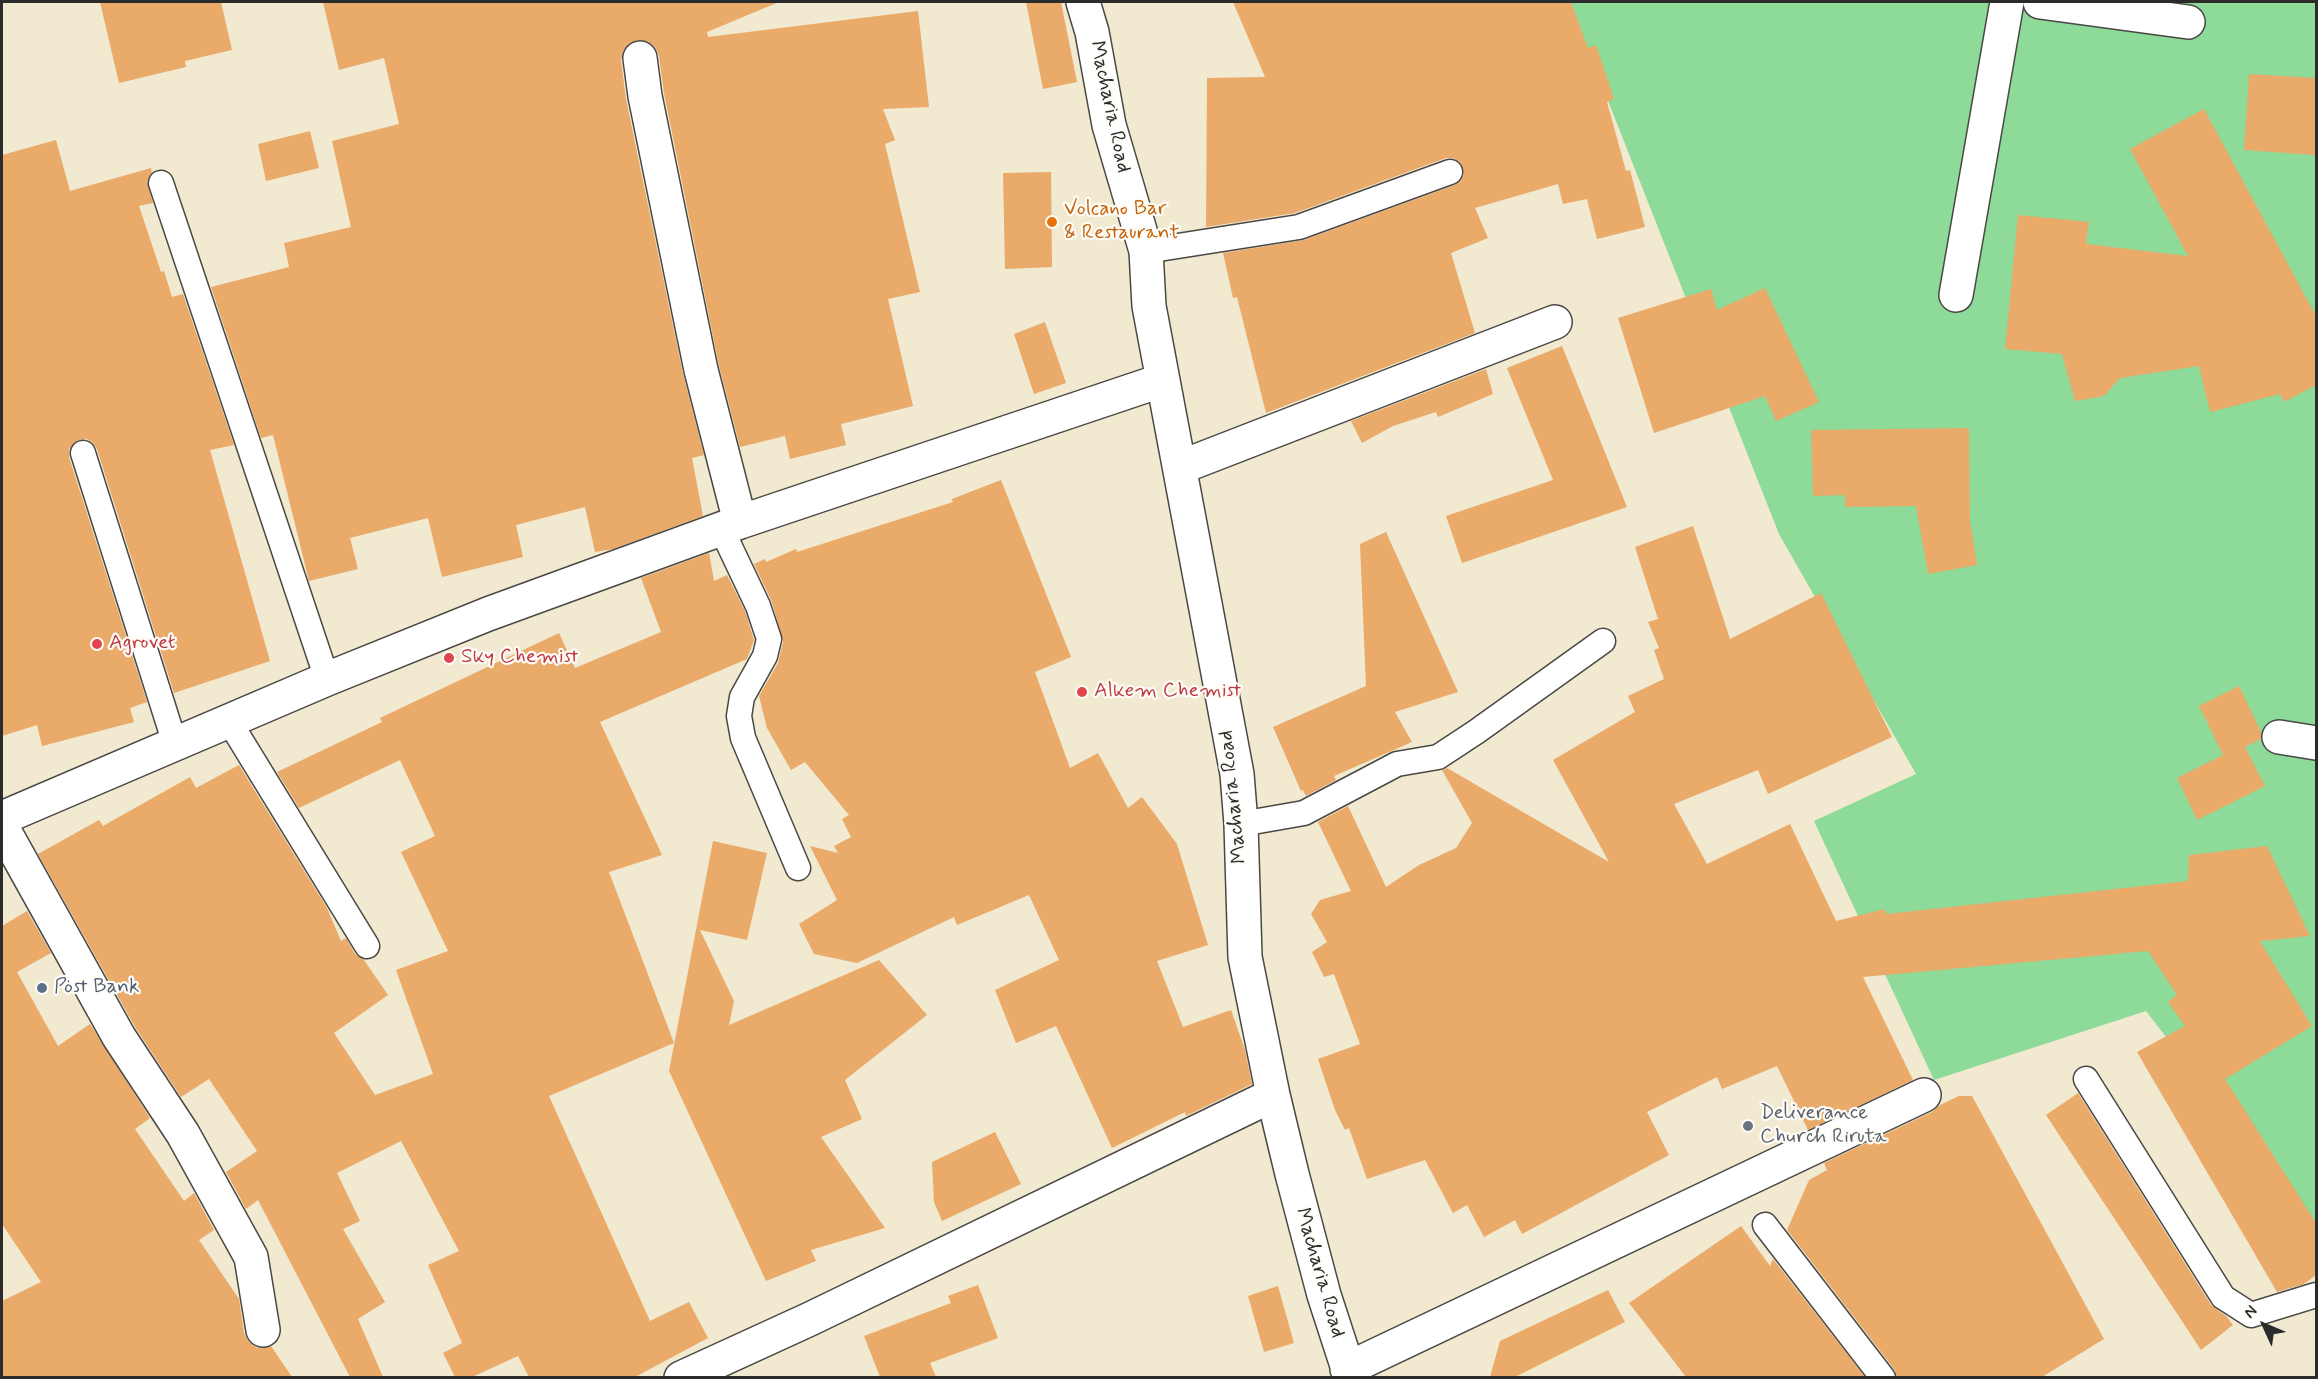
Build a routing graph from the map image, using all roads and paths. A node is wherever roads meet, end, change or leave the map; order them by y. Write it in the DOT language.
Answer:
graph roads {
  1 [pos="1083,2"];
  2 [pos="2007,2"];
  3 [pos="2040,2"];
  4 [pos="2188,22"];
  5 [pos="640,58"];
  6 [pos="1450,172"];
  7 [pos="161,183"];
  8 [pos="1146,251"];
  9 [pos="1956,295"];
  10 [pos="1555,322"];
  11 [pos="1163,380"];
  12 [pos="84,453"];
  13 [pos="1181,467"];
  14 [pos="730,525"];
  15 [pos="1603,642"];
  16 [pos="327,679"];
  17 [pos="230,721"];
  18 [pos="2279,737"];
  19 [pos="2316,743"];
  20 [pos="175,744"];
  21 [pos="2,819"];
  22 [pos="1241,824"];
  23 [pos="2,827"];
  24 [pos="798,868"];
  25 [pos="367,946"];
  26 [pos="2086,1079"];
  27 [pos="1272,1095"];
  28 [pos="1924,1095"];
  29 [pos="1765,1225"];
  30 [pos="2316,1296"];
  31 [pos="263,1330"];
  32 [pos="1349,1373"];
  33 [pos="681,1377"];
  34 [pos="1883,1377"];
  1 -- 8 [label="street, Macharia Road"];
  2 -- 9 [label="street"];
  3 -- 4 [label="street"];
  5 -- 14 [label="street"];
  6 -- 8 [label="lane"];
  7 -- 16 [label="lane"];
  8 -- 11 [label="street, Macharia Road"];
  10 -- 13 [label="street"];
  11 -- 13 [label="street, Macharia Road"];
  11 -- 14 [label="street"];
  12 -- 20 [label="lane"];
  13 -- 22 [label="street, Macharia Road"];
  14 -- 16 [label="street"];
  14 -- 24 [label="lane"];
  15 -- 22 [label="lane"];
  16 -- 17 [label="street"];
  17 -- 20 [label="street"];
  17 -- 25 [label="lane"];
  18 -- 19 [label="street"];
  20 -- 21 [label="street"];
  22 -- 27 [label="street, Macharia Road"];
  23 -- 31 [label="street"];
  26 -- 30 [label="lane"];
  27 -- 32 [label="street, Macharia Road"];
  27 -- 33 [label="street"];
  28 -- 32 [label="street"];
  29 -- 34 [label="lane"];
}
